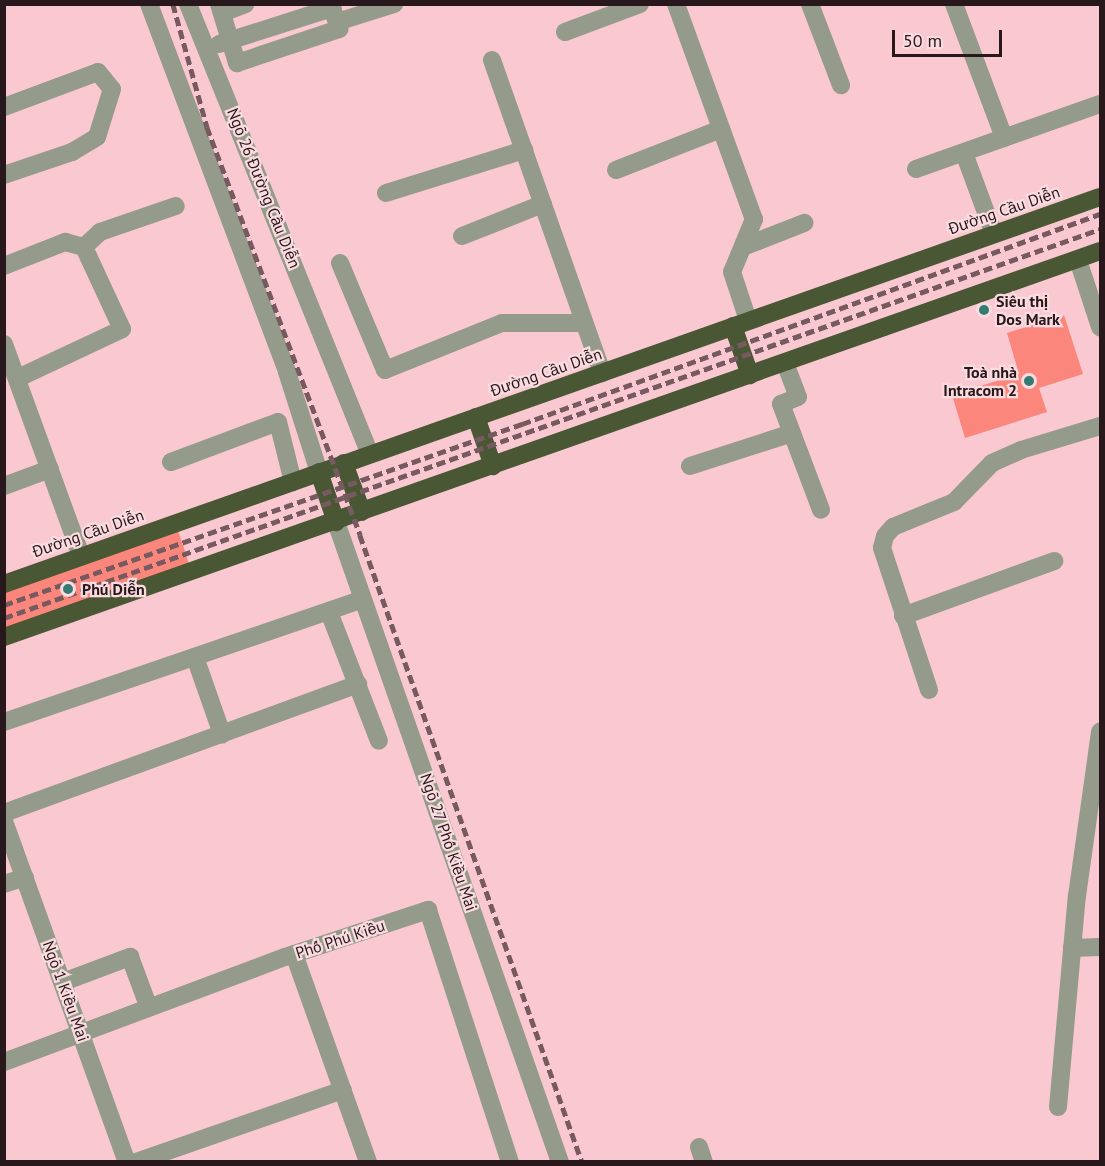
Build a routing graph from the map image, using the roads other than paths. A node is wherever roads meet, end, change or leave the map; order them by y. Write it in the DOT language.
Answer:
graph roads {
  1 [pos="149,4"];
  2 [pos="188,4"];
  3 [pos="245,4"];
  4 [pos="394,4"];
  5 [pos="639,4"];
  6 [pos="676,4"];
  7 [pos="954,4"];
  8 [pos="810,5"];
  9 [pos="221,9"];
  10 [pos="333,12"];
  11 [pos="565,32"];
  12 [pos="230,40"];
  13 [pos="206,48"];
  14 [pos="492,60"];
  15 [pos="841,85"];
  16 [pos="1101,104"];
  17 [pos="4,107"];
  18 [pos="721,129"];
  19 [pos="1004,138"];
  20 [pos="524,150"];
  21 [pos="964,153"];
  22 [pos="916,169"];
  23 [pos="616,170"];
  24 [pos="4,175"];
  25 [pos="386,193"];
  26 [pos="1101,197"];
  27 [pos="543,204"];
  28 [pos="176,206"];
  29 [pos="804,223"];
  30 [pos="994,234"];
  31 [pos="462,236"];
  32 [pos="84,247"];
  33 [pos="743,247"];
  34 [pos="1101,251"];
  35 [pos="1078,260"];
  36 [pos="340,263"];
  37 [pos="4,266"];
  38 [pos="584,323"];
  39 [pos="740,323"];
  40 [pos="1101,327"];
  41 [pos="4,344"];
  42 [pos="785,363"];
  43 [pos="602,373"];
  44 [pos="750,375"];
  45 [pos="18,378"];
  46 [pos="476,417"];
  47 [pos="1101,426"];
  48 [pos="792,433"];
  49 [pos="370,454"];
  50 [pos="171,462"];
  51 [pos="344,464"];
  52 [pos="493,466"];
  53 [pos="690,466"];
  54 [pos="50,469"];
  55 [pos="319,472"];
  56 [pos="293,482"];
  57 [pos="4,486"];
  58 [pos="821,510"];
  59 [pos="362,512"];
  60 [pos="336,522"];
  61 [pos="81,556"];
  62 [pos="1054,561"];
  63 [pos="4,584"];
  64 [pos="363,599"];
  65 [pos="329,612"];
  66 [pos="903,616"];
  67 [pos="4,637"];
  68 [pos="195,657"];
  69 [pos="358,684"];
  70 [pos="929,690"];
  71 [pos="4,722"];
  72 [pos="1101,732"];
  73 [pos="222,734"];
  74 [pos="379,741"];
  75 [pos="4,813"];
  76 [pos="4,821"];
  77 [pos="25,877"];
  78 [pos="4,884"];
  79 [pos="1101,947"];
  80 [pos="1072,948"];
  81 [pos="294,954"];
  82 [pos="63,982"];
  83 [pos="149,1008"];
  84 [pos="82,1033"];
  85 [pos="4,1062"];
  86 [pos="343,1090"];
  87 [pos="1058,1107"];
  88 [pos="127,1161"];
  89 [pos="136,1161"];
  90 [pos="368,1161"];
  91 [pos="510,1161"];
  92 [pos="560,1161"];
  1 -- 55 [label="street"];
  2 -- 13 [label="street, Ngõ 26 Đường Cầu Diễn"];
  3 -- 9 [label="street"];
  4 -- 10 [label="street"];
  5 -- 11 [label="street"];
  6 -- 18 [label="street"];
  7 -- 19 [label="street"];
  8 -- 15 [label="street"];
  9 -- 12 [label="street"];
  10 -- 12 [label="street"];
  12 -- 13 [label="street"];
  13 -- 49 [label="street, Ngõ 26 Đường Cầu Diễn"];
  14 -- 20 [label="street"];
  16 -- 19 [label="street"];
  17 -- 24 [label="street"];
  18 -- 23 [label="street"];
  18 -- 33 [label="street"];
  19 -- 21 [label="street"];
  20 -- 25 [label="street"];
  20 -- 27 [label="street"];
  21 -- 22 [label="street"];
  21 -- 30 [label="street"];
  26 -- 30 [label="highway, Đường Cầu Diễn"];
  27 -- 31 [label="street"];
  27 -- 38 [label="street"];
  28 -- 32 [label="street"];
  29 -- 33 [label="street"];
  30 -- 39 [label="highway, Đường Cầu Diễn"];
  32 -- 37 [label="street"];
  32 -- 45 [label="street"];
  33 -- 39 [label="street"];
  34 -- 35 [label="highway"];
  35 -- 40 [label="street"];
  35 -- 42 [label="highway"];
  36 -- 38 [label="street"];
  38 -- 43 [label="street"];
  39 -- 43 [label="highway, Đường Cầu Diễn"];
  39 -- 44 [label="highway"];
  41 -- 45 [label="street"];
  42 -- 44 [label="highway"];
  42 -- 48 [label="street"];
  43 -- 46 [label="highway, Đường Cầu Diễn"];
  44 -- 52 [label="highway"];
  45 -- 54 [label="street"];
  46 -- 49 [label="highway, Đường Cầu Diễn"];
  46 -- 52 [label="highway"];
  47 -- 66 [label="street"];
  48 -- 53 [label="street"];
  48 -- 58 [label="street"];
  49 -- 51 [label="highway, Đường Cầu Diễn"];
  50 -- 56 [label="street"];
  51 -- 55 [label="highway, Đường Cầu Diễn"];
  51 -- 59 [label="highway"];
  52 -- 59 [label="highway"];
  54 -- 57 [label="street"];
  54 -- 61 [label="street"];
  55 -- 56 [label="highway, Đường Cầu Diễn"];
  55 -- 60 [label="highway"];
  56 -- 61 [label="highway, Đường Cầu Diễn"];
  59 -- 60 [label="highway"];
  60 -- 64 [label="street, Ngõ 27 Phố Kiều Mai"];
  60 -- 67 [label="highway"];
  61 -- 63 [label="highway, Đường Cầu Diễn"];
  62 -- 66 [label="street"];
  64 -- 65 [label="street"];
  64 -- 92 [label="street, Ngõ 27 Phố Kiều Mai"];
  65 -- 68 [label="street"];
  65 -- 69 [label="street"];
  66 -- 70 [label="street"];
  68 -- 71 [label="street"];
  68 -- 73 [label="street"];
  69 -- 73 [label="street"];
  69 -- 74 [label="street"];
  72 -- 80 [label="street"];
  73 -- 75 [label="street"];
  76 -- 77 [label="street, Ngõ 1 Kiều Mai"];
  77 -- 78 [label="street"];
  77 -- 82 [label="street, Ngõ 1 Kiều Mai"];
  79 -- 80 [label="street"];
  80 -- 87 [label="street"];
  81 -- 83 [label="street, Phố Phú Kiều"];
  81 -- 86 [label="street"];
  81 -- 91 [label="street, Phố Phú Kiều"];
  82 -- 83 [label="street"];
  82 -- 84 [label="street, Ngõ 1 Kiều Mai"];
  83 -- 84 [label="street, Phố Phú Kiều"];
  84 -- 85 [label="street, Phố Phú Kiều"];
  84 -- 88 [label="street, Ngõ 1 Kiều Mai"];
  86 -- 89 [label="street"];
  86 -- 90 [label="street"];
}
